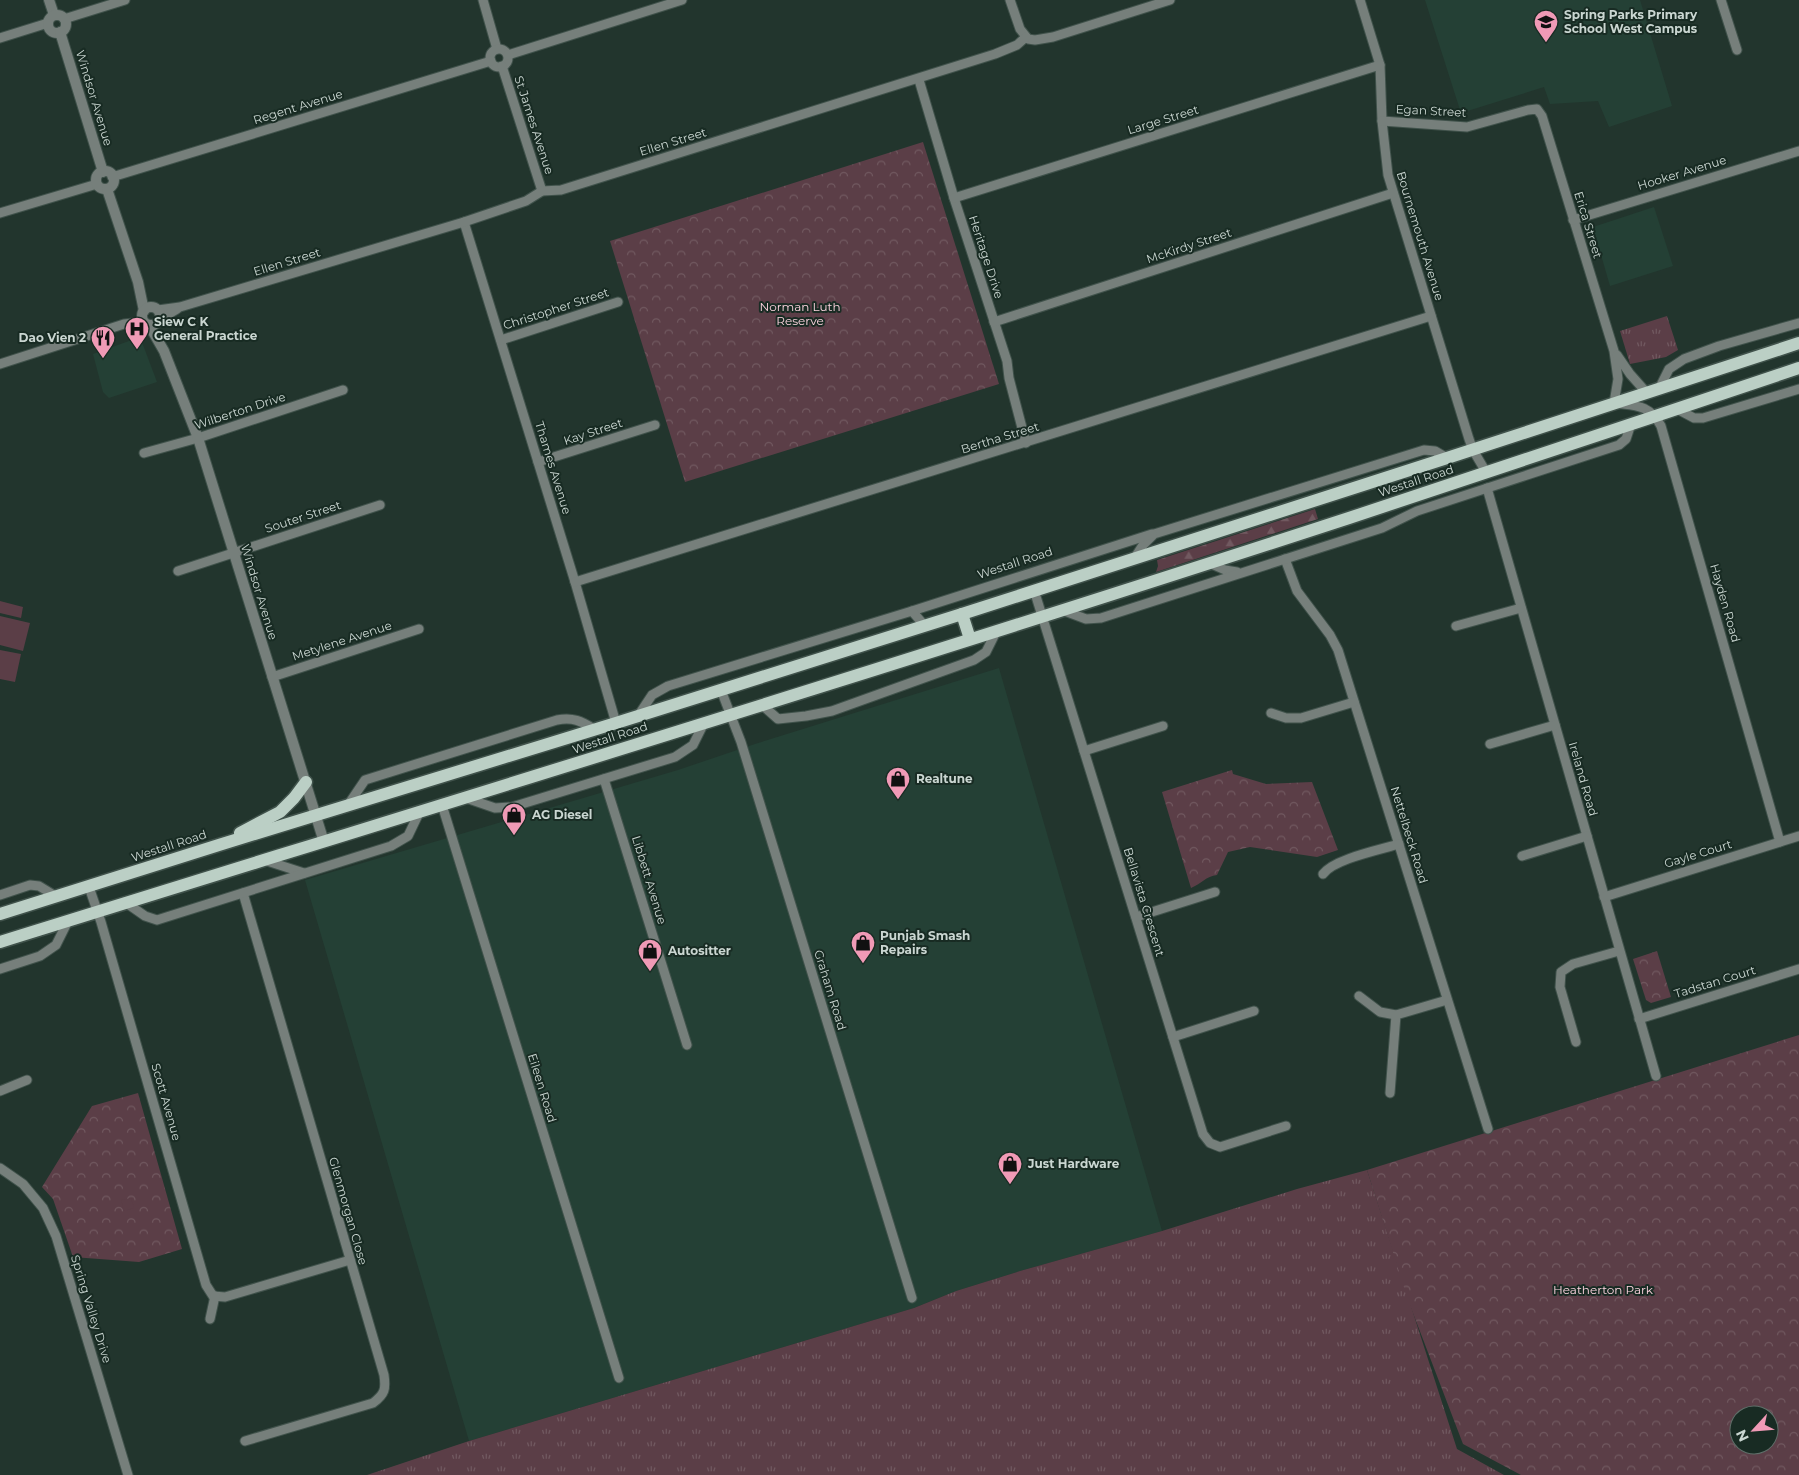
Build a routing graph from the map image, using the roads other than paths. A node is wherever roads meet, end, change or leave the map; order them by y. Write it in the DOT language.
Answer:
graph roads {
  1 [pos="49,0"];
  2 [pos="125,0"];
  3 [pos="483,0"];
  4 [pos="682,0"];
  5 [pos="1010,0"];
  6 [pos="1170,0"];
  7 [pos="1360,0"];
  8 [pos="1721,0"];
  9 [pos="55,19"];
  10 [pos="60,32"];
  11 [pos="1026,37"];
  12 [pos="0,38"];
  13 [pos="497,49"];
  14 [pos="1737,50"];
  15 [pos="508,55"];
  16 [pos="492,61"];
  17 [pos="1380,65"];
  18 [pos="502,66"];
  19 [pos="918,80"];
  20 [pos="1537,109"];
  21 [pos="1382,121"];
  22 [pos="1799,151"];
  23 [pos="108,174"];
  24 [pos="97,184"];
  25 [pos="107,189"];
  26 [pos="542,191"];
  27 [pos="1392,194"];
  28 [pos="954,198"];
  29 [pos="0,213"];
  30 [pos="1573,220"];
  31 [pos="464,222"];
  32 [pos="618,302"];
  33 [pos="151,316"];
  34 [pos="1431,316"];
  35 [pos="994,322"];
  36 [pos="1799,323"];
  37 [pos="501,340"];
  38 [pos="1799,343"];
  39 [pos="1614,350"];
  40 [pos="0,364"];
  41 [pos="1799,368"];
  42 [pos="1660,387"];
  43 [pos="1799,389"];
  44 [pos="343,390"];
  45 [pos="1646,392"];
  46 [pos="1614,403"];
  47 [pos="1677,409"];
  48 [pos="1655,416"];
  49 [pos="1631,424"];
  50 [pos="655,425"];
  51 [pos="198,438"];
  52 [pos="1026,443"];
  53 [pos="1473,450"];
  54 [pos="144,453"];
  55 [pos="1447,458"];
  56 [pos="538,462"];
  57 [pos="1486,472"];
  58 [pos="1486,488"];
  59 [pos="380,505"];
  60 [pos="1154,534"];
  61 [pos="234,553"];
  62 [pos="1134,559"];
  63 [pos="1285,559"];
  64 [pos="1209,563"];
  65 [pos="178,571"];
  66 [pos="1242,572"];
  67 [pos="575,582"];
  68 [pos="1034,590"];
  69 [pos="1521,608"];
  70 [pos="912,610"];
  71 [pos="1062,610"];
  72 [pos="962,614"];
  73 [pos="1042,616"];
  74 [pos="924,625"];
  75 [pos="1456,626"];
  76 [pos="419,629"];
  77 [pos="997,630"];
  78 [pos="970,639"];
  79 [pos="272,677"];
  80 [pos="721,690"];
  81 [pos="1354,702"];
  82 [pos="762,705"];
  83 [pos="1270,713"];
  84 [pos="730,715"];
  85 [pos="638,716"];
  86 [pos="616,723"];
  87 [pos="704,723"];
  88 [pos="1555,725"];
  89 [pos="1163,726"];
  90 [pos="594,729"];
  91 [pos="1490,744"];
  92 [pos="1084,751"];
  93 [pos="604,778"];
  94 [pos="306,782"];
  95 [pos="466,798"];
  96 [pos="348,805"];
  97 [pos="442,805"];
  98 [pos="419,813"];
  99 [pos="316,815"];
  100 [pos="1587,836"];
  101 [pos="1799,836"];
  102 [pos="324,842"];
  103 [pos="1780,842"];
  104 [pos="222,844"];
  105 [pos="1399,844"];
  106 [pos="1522,856"];
  107 [pos="264,860"];
  108 [pos="304,873"];
  109 [pos="1323,874"];
  110 [pos="89,887"];
  111 [pos="1215,892"];
  112 [pos="243,893"];
  113 [pos="0,895"];
  114 [pos="57,897"];
  115 [pos="1604,897"];
  116 [pos="125,902"];
  117 [pos="97,912"];
  118 [pos="0,914"];
  119 [pos="1136,917"];
  120 [pos="68,921"];
  121 [pos="0,942"];
  122 [pos="1619,951"];
  123 [pos="0,969"];
  124 [pos="1799,969"];
  125 [pos="1359,996"];
  126 [pos="1447,1000"];
  127 [pos="1254,1011"];
  128 [pos="1396,1015"];
  129 [pos="1639,1019"];
  130 [pos="1174,1037"];
  131 [pos="1576,1042"];
  132 [pos="687,1045"];
  133 [pos="1656,1076"];
  134 [pos="26,1080"];
  135 [pos="0,1091"];
  136 [pos="1390,1093"];
  137 [pos="1286,1126"];
  138 [pos="1488,1129"];
  139 [pos="0,1168"];
  140 [pos="350,1260"];
  141 [pos="215,1296"];
  142 [pos="912,1298"];
  143 [pos="210,1319"];
  144 [pos="619,1378"];
  145 [pos="245,1441"];
  146 [pos="128,1475"];
  1 -- 9 [label="street"];
  2 -- 9 [label="street"];
  3 -- 13 [label="street"];
  4 -- 15 [label="street"];
  5 -- 11 [label="street"];
  6 -- 11 [label="street"];
  7 -- 17 [label="street, Bournemouth Avenue"];
  8 -- 14 [label="street"];
  9 -- 10 [label="street"];
  9 -- 10 [label="street"];
  9 -- 12 [label="street"];
  10 -- 23 [label="street, Windsor Avenue"];
  11 -- 19 [label="street, Ellen Street"];
  13 -- 15 [label="street"];
  13 -- 16 [label="street"];
  15 -- 18 [label="street"];
  16 -- 18 [label="street"];
  16 -- 23 [label="street, Regent Avenue"];
  17 -- 21 [label="street, Bournemouth Avenue"];
  17 -- 28 [label="street, Large Street"];
  18 -- 26 [label="street, St James Avenue"];
  19 -- 26 [label="street, Ellen Street"];
  19 -- 28 [label="street, Heritage Drive"];
  20 -- 21 [label="street, Egan Street"];
  20 -- 30 [label="street, Erica Street"];
  21 -- 27 [label="street, Bournemouth Avenue"];
  22 -- 30 [label="street, Hooker Avenue"];
  23 -- 24 [label="street"];
  23 -- 25 [label="street"];
  24 -- 25 [label="street"];
  24 -- 29 [label="street"];
  25 -- 33 [label="street, Windsor Avenue"];
  26 -- 31 [label="street, Ellen Street"];
  27 -- 34 [label="street, Bournemouth Avenue"];
  27 -- 35 [label="street, McKirdy Street"];
  28 -- 35 [label="street, Heritage Drive"];
  30 -- 39 [label="street, Erica Street"];
  31 -- 33 [label="street, Ellen Street"];
  31 -- 37 [label="street, Thames Avenue"];
  32 -- 37 [label="street, Christopher Street"];
  33 -- 40 [label="street, Ellen Street"];
  33 -- 51 [label="street, Windsor Avenue"];
  34 -- 52 [label="street, Bertha Street"];
  34 -- 53 [label="street, Bournemouth Avenue"];
  35 -- 52 [label="street, Heritage Drive"];
  36 -- 42 [label="street"];
  37 -- 56 [label="street, Thames Avenue"];
  38 -- 42 [label="main road, Westall Road"];
  39 -- 45 [label="street, Erica Street"];
  39 -- 46 [label="street, Erica Street"];
  41 -- 47 [label="main road, Westall Road"];
  42 -- 45 [label="main road, Westall Road"];
  43 -- 47 [label="street"];
  44 -- 51 [label="street, Wilberton Drive"];
  45 -- 46 [label="main road, Westall Road"];
  46 -- 48 [label="street"];
  46 -- 53 [label="main road, Westall Road"];
  47 -- 48 [label="main road, Westall Road"];
  48 -- 49 [label="main road, Westall Road"];
  48 -- 103 [label="street, Hayden Road"];
  49 -- 57 [label="main road, Westall Road"];
  49 -- 58 [label="street"];
  50 -- 56 [label="street, Kay Street"];
  51 -- 54 [label="street, Wilberton Drive"];
  51 -- 61 [label="street, Windsor Avenue"];
  52 -- 67 [label="street, Bertha Street"];
  53 -- 55 [label="main road, Westall Road"];
  53 -- 57 [label="street, Bournemouth Avenue"];
  55 -- 60 [label="street, Westall Road"];
  55 -- 62 [label="main road, Westall Road"];
  56 -- 67 [label="street, Thames Avenue"];
  57 -- 64 [label="main road, Westall Road"];
  58 -- 63 [label="street"];
  58 -- 69 [label="street, Ireland Road"];
  59 -- 61 [label="street, Souter Street"];
  60 -- 62 [label="street"];
  60 -- 70 [label="street, Westall Road"];
  61 -- 65 [label="street, Souter Street"];
  61 -- 79 [label="street, Windsor Avenue"];
  62 -- 68 [label="main road, Westall Road"];
  63 -- 66 [label="street"];
  63 -- 81 [label="street, Nettelbeck Road"];
  64 -- 66 [label="street"];
  64 -- 71 [label="main road, Westall Road"];
  66 -- 71 [label="street"];
  67 -- 86 [label="street, Thames Avenue"];
  68 -- 72 [label="main road, Westall Road"];
  68 -- 73 [label="street, Bellavista Crescent"];
  69 -- 75 [label="street"];
  69 -- 88 [label="street, Ireland Road"];
  70 -- 74 [label="street"];
  70 -- 85 [label="street, Westall Road"];
  71 -- 73 [label="main road, Westall Road"];
  72 -- 74 [label="main road, Westall Road"];
  72 -- 78 [label="main road"];
  73 -- 77 [label="main road, Westall Road"];
  73 -- 92 [label="street, Bellavista Crescent"];
  74 -- 80 [label="main road, Westall Road"];
  76 -- 79 [label="street, Metylene Avenue"];
  77 -- 78 [label="main road, Westall Road"];
  77 -- 82 [label="street"];
  78 -- 82 [label="main road, Westall Road"];
  79 -- 94 [label="street, Windsor Avenue"];
  80 -- 84 [label="street, Graham Road"];
  80 -- 85 [label="main road, Westall Road"];
  81 -- 83 [label="street"];
  81 -- 105 [label="street, Nettelbeck Road"];
  82 -- 84 [label="main road, Westall Road"];
  84 -- 87 [label="main road, Westall Road"];
  84 -- 142 [label="street, Graham Road"];
  85 -- 86 [label="main road, Westall Road"];
  86 -- 90 [label="main road, Westall Road"];
  87 -- 93 [label="street"];
  87 -- 95 [label="main road, Westall Road"];
  88 -- 91 [label="street"];
  88 -- 100 [label="street, Ireland Road"];
  89 -- 92 [label="street"];
  90 -- 96 [label="main road, Westall Road"];
  90 -- 96 [label="street"];
  92 -- 119 [label="street, Bellavista Crescent"];
  93 -- 95 [label="street"];
  93 -- 132 [label="street, Libbett Avenue"];
  94 -- 99 [label="street, Windsor Avenue"];
  94 -- 104 [label="main road"];
  95 -- 97 [label="main road, Westall Road"];
  96 -- 99 [label="main road, Westall Road"];
  97 -- 98 [label="main road, Westall Road"];
  97 -- 144 [label="street, Eileen Road"];
  98 -- 102 [label="main road, Westall Road"];
  98 -- 108 [label="street"];
  99 -- 102 [label="street, Windsor Avenue"];
  99 -- 104 [label="main road, Westall Road"];
  100 -- 106 [label="street"];
  100 -- 115 [label="street, Ireland Road"];
  101 -- 103 [label="street, Gayle Court"];
  102 -- 107 [label="main road, Westall Road"];
  103 -- 115 [label="street, Gayle Court"];
  104 -- 110 [label="main road, Westall Road"];
  105 -- 109 [label="street"];
  105 -- 126 [label="street, Nettelbeck Road"];
  107 -- 108 [label="street"];
  107 -- 116 [label="main road, Westall Road"];
  108 -- 112 [label="street"];
  110 -- 114 [label="main road, Westall Road"];
  110 -- 117 [label="street, Scott Avenue"];
  111 -- 119 [label="street"];
  112 -- 116 [label="street"];
  112 -- 140 [label="street, Glenmorgan Close"];
  113 -- 114 [label="street"];
  114 -- 118 [label="main road, Westall Road"];
  115 -- 122 [label="street, Ireland Road"];
  116 -- 117 [label="main road, Westall Road"];
  117 -- 120 [label="main road, Westall Road"];
  117 -- 141 [label="street, Scott Avenue"];
  119 -- 130 [label="street, Bellavista Crescent"];
  120 -- 121 [label="main road, Westall Road"];
  120 -- 123 [label="street"];
  122 -- 129 [label="street, Ireland Road"];
  122 -- 131 [label="street"];
  124 -- 129 [label="street, Tadstan Court"];
  125 -- 128 [label="street"];
  126 -- 128 [label="street"];
  126 -- 138 [label="street, Nettelbeck Road"];
  127 -- 130 [label="street"];
  128 -- 136 [label="street"];
  129 -- 133 [label="street, Ireland Road"];
  130 -- 137 [label="street, Bellavista Crescent"];
  134 -- 135 [label="street"];
  139 -- 146 [label="street, Spring Valley Drive"];
  140 -- 141 [label="street"];
  140 -- 145 [label="street, Glenmorgan Close"];
  141 -- 143 [label="street"];
}
